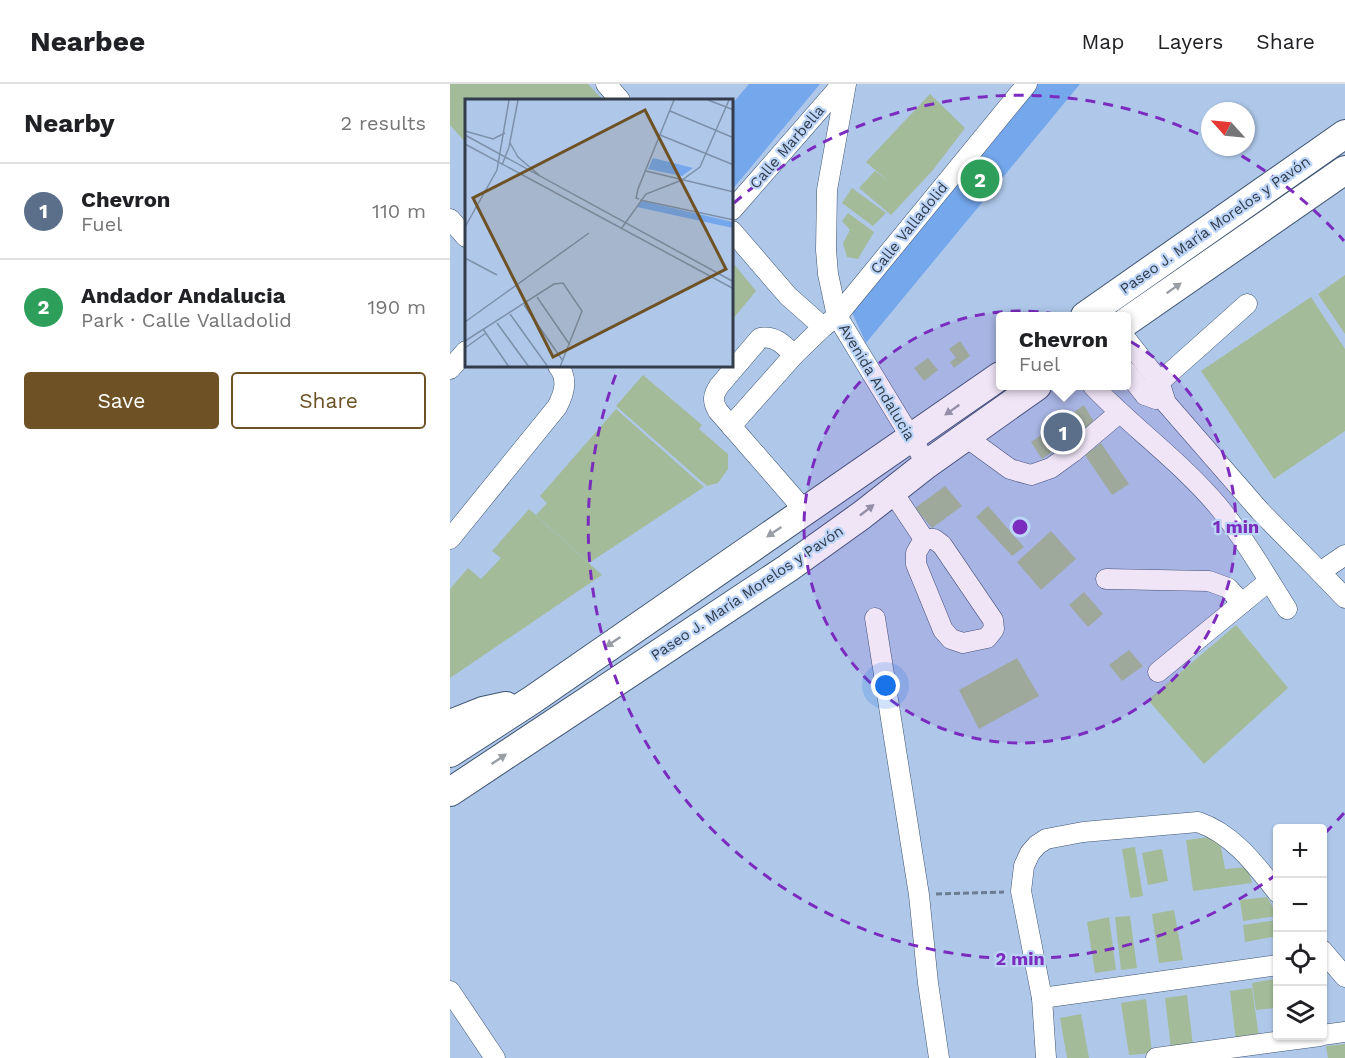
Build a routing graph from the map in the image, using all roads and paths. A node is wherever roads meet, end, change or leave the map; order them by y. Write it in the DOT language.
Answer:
graph roads {
  1 [pos="606,84"];
  2 [pos="842,84"];
  3 [pos="846,84"];
  4 [pos="1027,84"];
  5 [pos="619,99"];
  6 [pos="1345,134"];
  7 [pos="1345,170"];
  8 [pos="734,208"];
  9 [pos="450,219"];
  10 [pos="734,233"];
  11 [pos="465,236"];
  12 [pos="1247,304"];
  13 [pos="1091,312"];
  14 [pos="1131,319"];
  15 [pos="830,321"];
  16 [pos="1131,348"];
  17 [pos="465,352"];
  18 [pos="794,355"];
  19 [pos="559,368"];
  20 [pos="450,369"];
  21 [pos="1131,374"];
  22 [pos="996,379"];
  23 [pos="1152,388"];
  24 [pos="1031,390"];
  25 [pos="1097,390"];
  26 [pos="1119,413"];
  27 [pos="731,426"];
  28 [pos="966,437"];
  29 [pos="910,439"];
  30 [pos="927,464"];
  31 [pos="892,491"];
  32 [pos="805,511"];
  33 [pos="450,539"];
  34 [pos="924,539"];
  35 [pos="1345,555"];
  36 [pos="1320,572"];
  37 [pos="1106,579"];
  38 [pos="1269,581"];
  39 [pos="1345,598"];
  40 [pos="1242,603"];
  41 [pos="1287,609"];
  42 [pos="874,618"];
  43 [pos="1158,672"];
  44 [pos="532,700"];
  45 [pos="450,724"];
  46 [pos="450,753"];
  47 [pos="450,792"];
  48 [pos="1273,887"];
  49 [pos="1021,891"];
  50 [pos="919,895"];
  51 [pos="1327,958"];
  52 [pos="1273,966"];
  53 [pos="1345,977"];
  54 [pos="450,991"];
  55 [pos="1042,998"];
  56 [pos="1345,1032"];
  57 [pos="1327,1034"];
  58 [pos="1286,1040"];
  59 [pos="495,1058"];
  60 [pos="939,1058"];
  61 [pos="1046,1058"];
  62 [pos="1156,1058"];
  1 -- 5 [label="street"];
  2 -- 8 [label="street, Calle Marbella"];
  3 -- 15 [label="street, Avenida Andalucia"];
  4 -- 15 [label="street, Calle Valladolid"];
  6 -- 13 [label="highway, Paseo J. María Morelos y Pavón"];
  14 -- 7 [label="highway, Paseo J. María Morelos y Pavón, one-way"];
  9 -- 11 [label="street"];
  10 -- 15 [label="street"];
  12 -- 23 [label="street"];
  15 -- 18 [label="street, Calle Valladolid"];
  15 -- 29 [label="street, Avenida Andalucia"];
  16 -- 23 [label="street"];
  17 -- 20 [label="street"];
  18 -- 27 [label="street, Calle Valladolid"];
  18 -- 27 [label="street"];
  19 -- 33 [label="street"];
  21 -- 23 [label="street"];
  22 -- 29 [label="highway, one-way"];
  23 -- 36 [label="street"];
  24 -- 28 [label="highway, Paseo J. María Morelos y Pavón"];
  25 -- 26 [label="street"];
  26 -- 28 [label="street"];
  26 -- 38 [label="street"];
  27 -- 32 [label="street"];
  28 -- 30 [label="highway, Paseo J. María Morelos y Pavón"];
  29 -- 30 [label="street, Avenida Andalucia"];
  29 -- 32 [label="highway"];
  30 -- 31 [label="highway, Paseo J. María Morelos y Pavón"];
  31 -- 34 [label="street"];
  47 -- 31 [label="highway, Paseo J. María Morelos y Pavón, one-way"];
  32 -- 44 [label="highway, one-way"];
  34 -- 34 [label="street"];
  35 -- 36 [label="street"];
  36 -- 39 [label="street"];
  37 -- 40 [label="street"];
  38 -- 40 [label="street"];
  38 -- 41 [label="street"];
  40 -- 43 [label="street"];
  42 -- 50 [label="street"];
  44 -- 45 [label="highway"];
  44 -- 46 [label="highway"];
  48 -- 49 [label="street"];
  49 -- 50 [label="path"];
  49 -- 55 [label="street"];
  50 -- 60 [label="street"];
  51 -- 53 [label="street"];
  52 -- 55 [label="street"];
  54 -- 59 [label="street"];
  55 -- 61 [label="street"];
  56 -- 57 [label="street"];
  58 -- 62 [label="street"];
}
